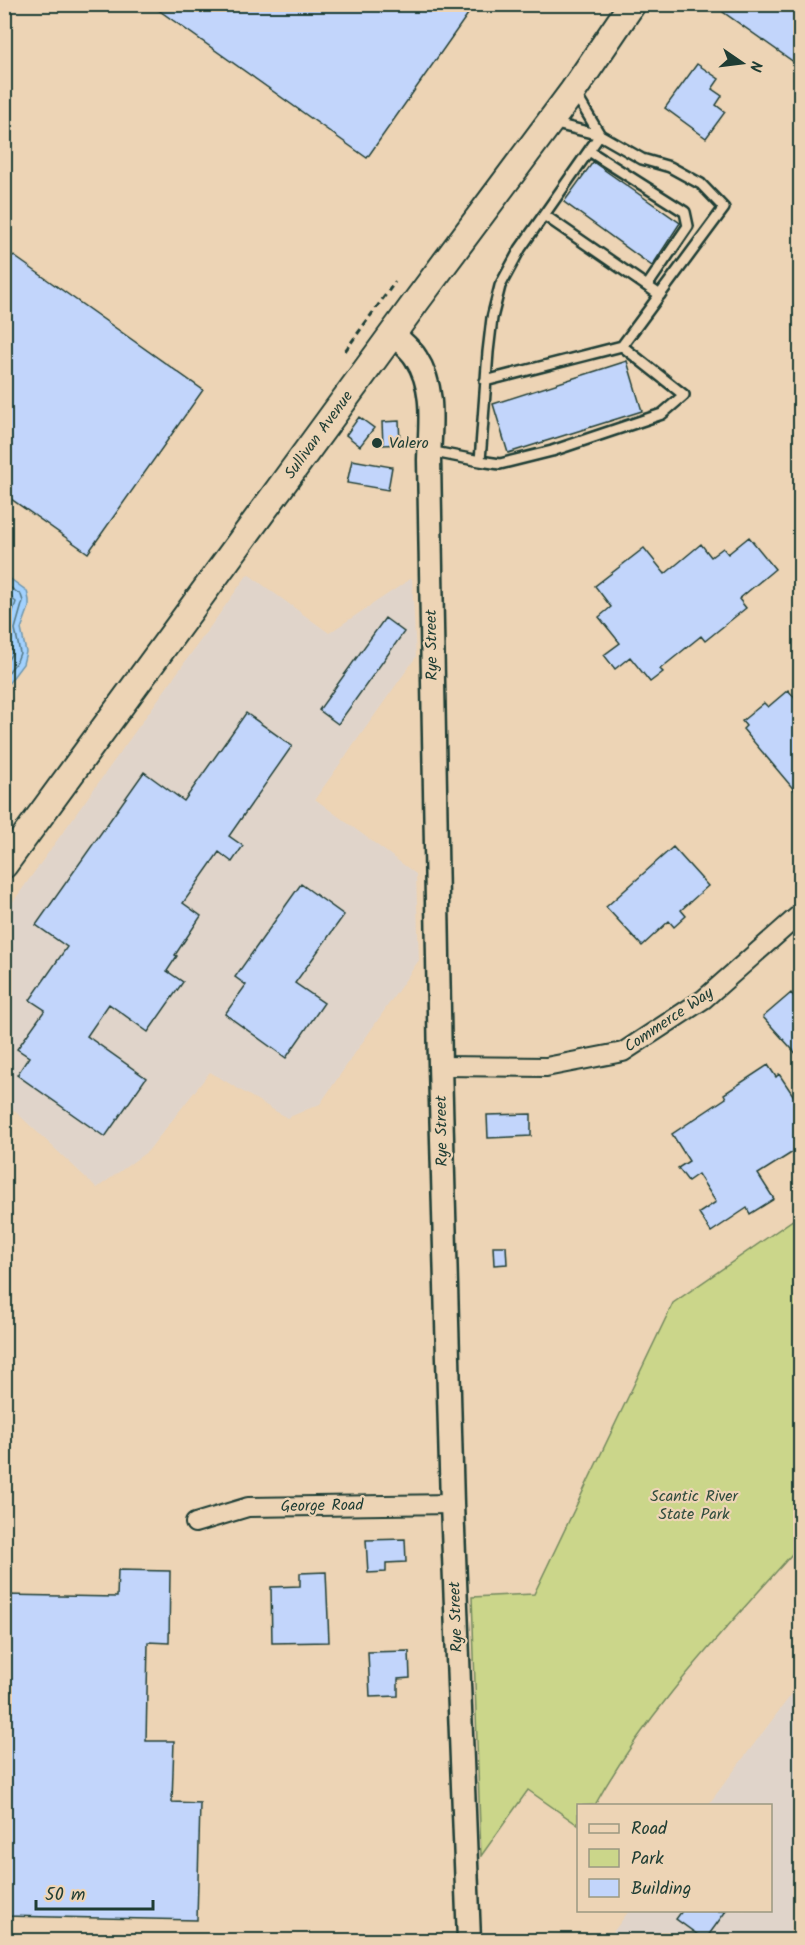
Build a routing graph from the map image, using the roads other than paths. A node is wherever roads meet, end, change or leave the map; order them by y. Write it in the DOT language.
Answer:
graph roads {
  1 [pos="632,4"];
  2 [pos="573,91"];
  3 [pos="550,123"];
  4 [pos="600,135"];
  5 [pos="589,151"];
  6 [pos="544,215"];
  7 [pos="646,286"];
  8 [pos="660,295"];
  9 [pos="393,334"];
  10 [pos="622,346"];
  11 [pos="485,381"];
  12 [pos="429,451"];
  13 [pos="480,461"];
  14 [pos="4,865"];
  15 [pos="801,914"];
  16 [pos="440,1066"];
  17 [pos="452,1504"];
  18 [pos="195,1523"];
  19 [pos="469,1941"];
  1 -- 2 [label="main road, Sullivan Avenue"];
  2 -- 3 [label="main road, Sullivan Avenue"];
  2 -- 4 [label="lane"];
  3 -- 4 [label="lane"];
  3 -- 9 [label="main road, Sullivan Avenue"];
  4 -- 5 [label="lane"];
  4 -- 8 [label="lane"];
  5 -- 6 [label="lane"];
  5 -- 7 [label="lane"];
  6 -- 7 [label="lane"];
  6 -- 11 [label="lane"];
  7 -- 8 [label="lane"];
  8 -- 10 [label="lane"];
  9 -- 12 [label="street, Rye Street"];
  9 -- 14 [label="main road, Sullivan Avenue"];
  10 -- 11 [label="lane"];
  10 -- 13 [label="lane"];
  11 -- 13 [label="lane"];
  12 -- 13 [label="lane"];
  12 -- 16 [label="street, Rye Street"];
  15 -- 16 [label="street, Commerce Way"];
  16 -- 17 [label="street, Rye Street"];
  17 -- 18 [label="street, George Road"];
  17 -- 19 [label="street, Rye Street"];
}
